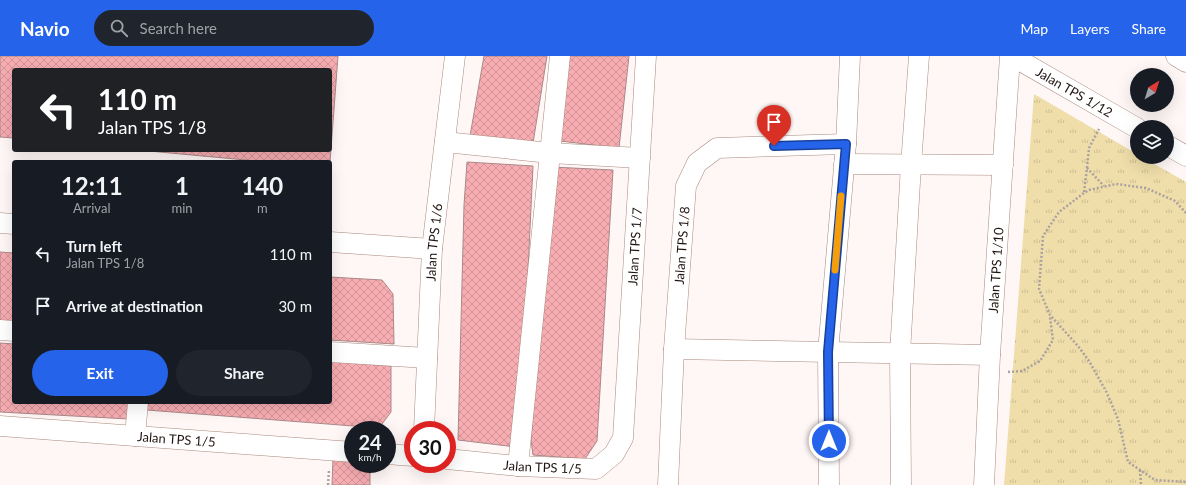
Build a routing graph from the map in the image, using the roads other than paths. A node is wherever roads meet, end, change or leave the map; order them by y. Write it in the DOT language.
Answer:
graph roads {
  1 [pos="455,56"];
  2 [pos="560,56"];
  3 [pos="646,56"];
  4 [pos="850,56"];
  5 [pos="920,56"];
  6 [pos="1011,56"];
  7 [pos="1176,56"];
  8 [pos="1186,62"];
  9 [pos="1130,124"];
  10 [pos="445,142"];
  11 [pos="846,144"];
  12 [pos="1174,149"];
  13 [pos="550,153"];
  14 [pos="1186,156"];
  15 [pos="640,158"];
  16 [pos="844,164"];
  17 [pos="911,165"];
  18 [pos="1003,165"];
  19 [pos="0,223"];
  20 [pos="12,224"];
  21 [pos="332,242"];
  22 [pos="432,249"];
  23 [pos="0,330"];
  24 [pos="12,331"];
  25 [pos="674,349"];
  26 [pos="332,352"];
  27 [pos="828,352"];
  28 [pos="900,353"];
  29 [pos="990,355"];
  30 [pos="427,358"];
  31 [pos="138,404"];
  32 [pos="424,421"];
  33 [pos="0,426"];
  34 [pos="135,436"];
  35 [pos="623,438"];
  36 [pos="344,451"];
  37 [pos="456,460"];
  38 [pos="518,466"];
  39 [pos="668,485"];
  40 [pos="829,485"];
  41 [pos="901,485"];
  42 [pos="984,485"];
  1 -- 10 [label="street, Jalan TPS 1/6"];
  2 -- 13 [label="street"];
  3 -- 15 [label="street, Jalan TPS 1/7"];
  4 -- 11 [label="street"];
  5 -- 17 [label="street"];
  6 -- 9 [label="street, Jalan TPS 1/12"];
  6 -- 18 [label="street, Jalan TPS 1/10"];
  7 -- 8 [label="street"];
  10 -- 13 [label="street"];
  10 -- 22 [label="street, Jalan TPS 1/6"];
  11 -- 16 [label="street"];
  11 -- 25 [label="street, Jalan TPS 1/8"];
  12 -- 14 [label="street"];
  13 -- 15 [label="street"];
  13 -- 38 [label="street"];
  15 -- 35 [label="street, Jalan TPS 1/7"];
  16 -- 17 [label="street"];
  16 -- 27 [label="street"];
  17 -- 18 [label="street"];
  17 -- 28 [label="street"];
  18 -- 29 [label="street, Jalan TPS 1/10"];
  19 -- 20 [label="street"];
  21 -- 22 [label="street"];
  22 -- 30 [label="street, Jalan TPS 1/6"];
  23 -- 24 [label="street"];
  25 -- 27 [label="street"];
  25 -- 39 [label="street, Jalan TPS 1/8"];
  26 -- 30 [label="street"];
  27 -- 28 [label="street"];
  27 -- 40 [label="street"];
  28 -- 29 [label="street"];
  28 -- 41 [label="street"];
  29 -- 42 [label="street, Jalan TPS 1/10"];
  30 -- 32 [label="street, Jalan TPS 1/6"];
  31 -- 34 [label="street"];
  33 -- 34 [label="street, Jalan TPS 1/5"];
  34 -- 36 [label="street, Jalan TPS 1/5"];
  35 -- 38 [label="street, Jalan TPS 1/5"];
  37 -- 38 [label="street, Jalan TPS 1/5"];
}
